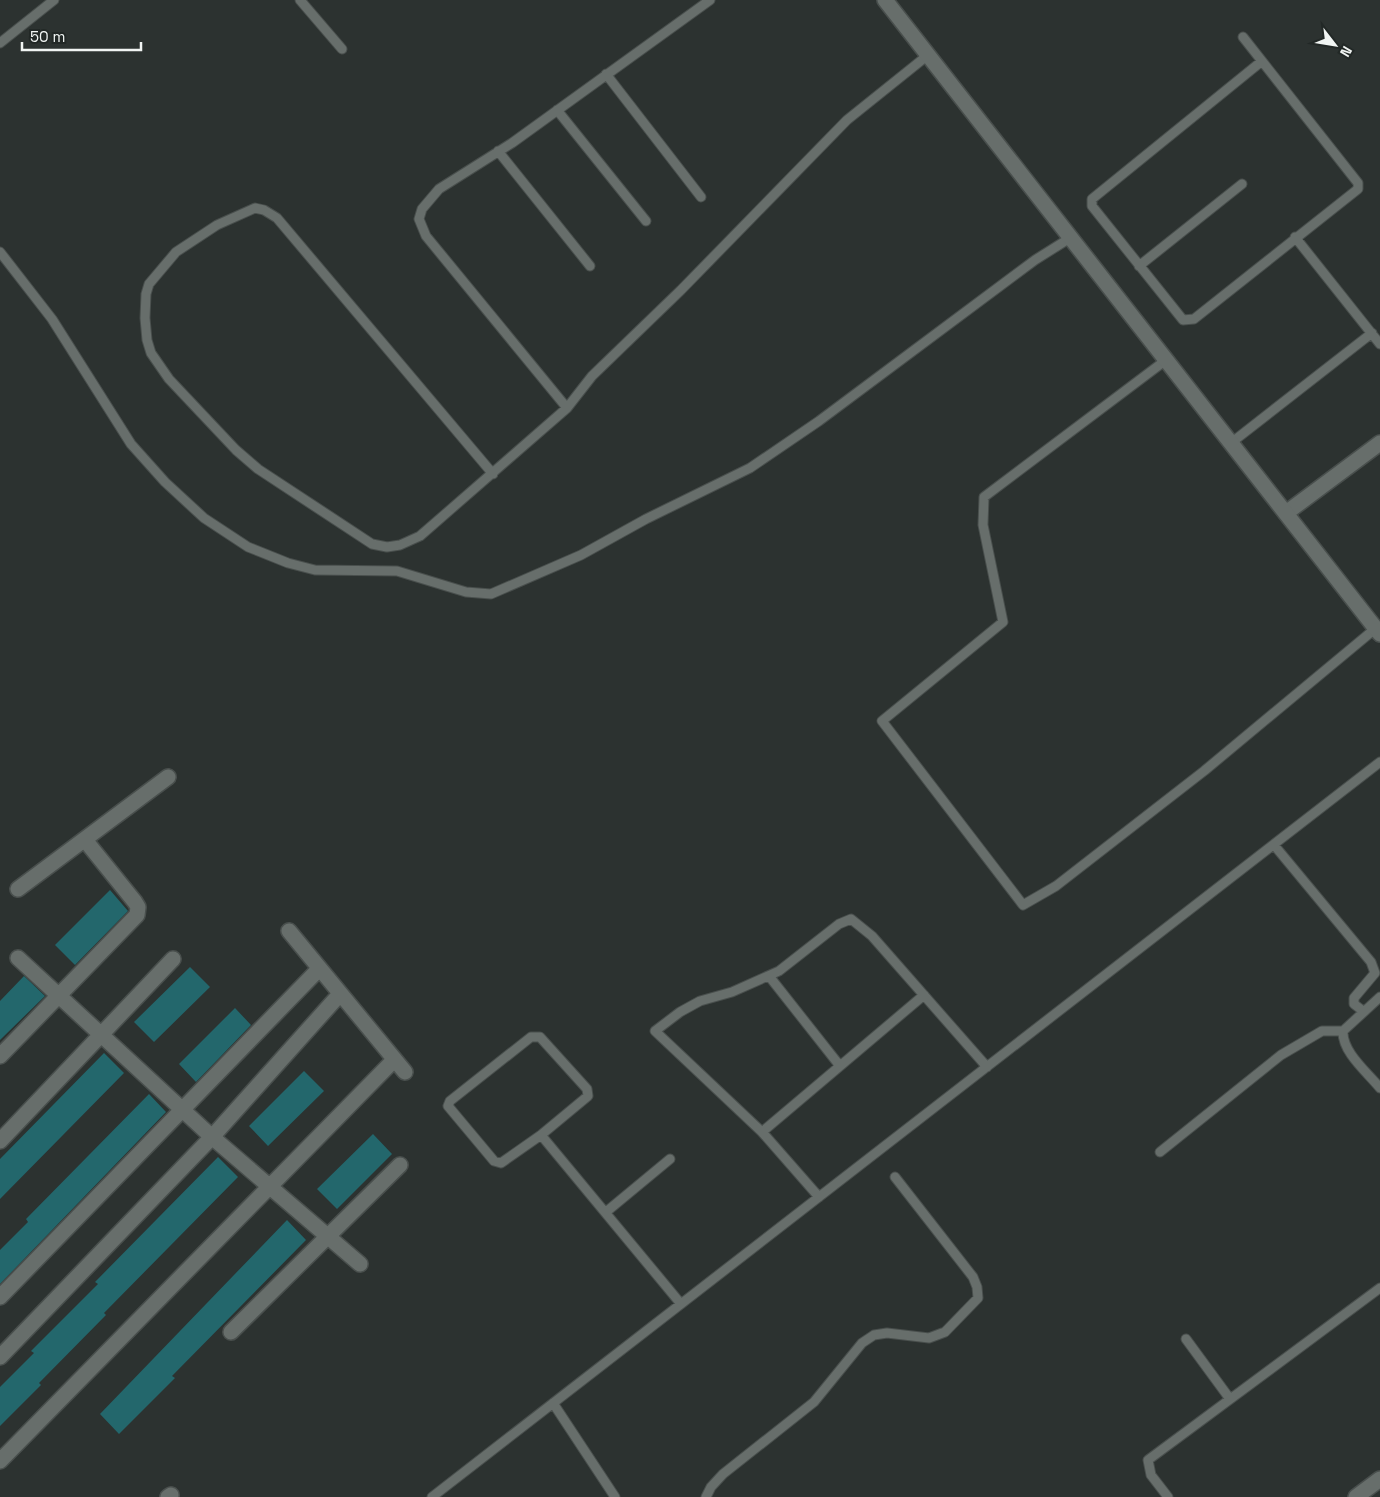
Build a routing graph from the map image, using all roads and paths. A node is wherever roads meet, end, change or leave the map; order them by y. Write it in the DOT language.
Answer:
graph roads {
  1 [pos="54,0"];
  2 [pos="300,0"];
  3 [pos="710,0"];
  4 [pos="885,0"];
  5 [pos="1243,37"];
  6 [pos="0,43"];
  7 [pos="342,49"];
  8 [pos="928,55"];
  9 [pos="1262,60"];
  10 [pos="606,74"];
  11 [pos="557,110"];
  12 [pos="498,152"];
  13 [pos="1242,184"];
  14 [pos="701,197"];
  15 [pos="646,221"];
  16 [pos="1295,237"];
  17 [pos="1070,238"];
  18 [pos="0,252"];
  19 [pos="590,266"];
  20 [pos="1139,266"];
  21 [pos="1372,333"];
  22 [pos="1380,344"];
  23 [pos="1166,360"];
  24 [pos="567,408"];
  25 [pos="1231,443"];
  26 [pos="1380,443"];
  27 [pos="493,474"];
  28 [pos="1286,513"];
  29 [pos="1378,631"];
  30 [pos="1380,762"];
  31 [pos="168,776"];
  32 [pos="85,840"];
  33 [pos="1274,845"];
  34 [pos="18,889"];
  35 [pos="289,931"];
  36 [pos="18,958"];
  37 [pos="173,959"];
  38 [pos="320,969"];
  39 [pos="769,976"];
  40 [pos="340,994"];
  41 [pos="60,995"];
  42 [pos="924,995"];
  43 [pos="1380,997"];
  44 [pos="1363,1011"];
  45 [pos="1343,1031"];
  46 [pos="103,1034"];
  47 [pos="0,1056"];
  48 [pos="394,1060"];
  49 [pos="840,1066"];
  50 [pos="987,1067"];
  51 [pos="405,1072"];
  52 [pos="1380,1088"];
  53 [pos="184,1109"];
  54 [pos="762,1132"];
  55 [pos="541,1135"];
  56 [pos="212,1137"];
  57 [pos="0,1141"];
  58 [pos="1160,1152"];
  59 [pos="670,1159"];
  60 [pos="400,1165"];
  61 [pos="895,1177"];
  62 [pos="271,1187"];
  63 [pos="819,1197"];
  64 [pos="606,1212"];
  65 [pos="328,1236"];
  66 [pos="360,1264"];
  67 [pos="1380,1288"];
  68 [pos="0,1298"];
  69 [pos="681,1304"];
  70 [pos="231,1332"];
  71 [pos="1186,1339"];
  72 [pos="0,1357"];
  73 [pos="1230,1399"];
  74 [pos="553,1403"];
  75 [pos="0,1461"];
  76 [pos="1380,1478"];
  77 [pos="432,1497"];
  78 [pos="615,1497"];
  79 [pos="706,1497"];
  80 [pos="1168,1497"];
  81 [pos="1356,1497"];
  1 -- 6 [label="lane"];
  2 -- 7 [label="lane"];
  3 -- 10 [label="lane"];
  4 -- 8 [label="street"];
  5 -- 9 [label="lane"];
  8 -- 17 [label="street"];
  8 -- 24 [label="lane"];
  9 -- 16 [label="lane"];
  9 -- 20 [label="lane"];
  10 -- 11 [label="lane"];
  10 -- 14 [label="lane"];
  11 -- 12 [label="lane"];
  11 -- 15 [label="lane"];
  12 -- 19 [label="lane"];
  12 -- 24 [label="lane"];
  13 -- 20 [label="lane"];
  16 -- 20 [label="lane"];
  16 -- 21 [label="lane"];
  17 -- 18 [label="lane"];
  17 -- 23 [label="street"];
  21 -- 22 [label="lane"];
  21 -- 25 [label="lane"];
  23 -- 25 [label="street"];
  23 -- 29 [label="lane"];
  24 -- 27 [label="lane"];
  25 -- 28 [label="street"];
  26 -- 28 [label="street"];
  27 -- 27 [label="lane"];
  28 -- 29 [label="street"];
  30 -- 33 [label="lane"];
  31 -- 32 [label="street"];
  32 -- 34 [label="street"];
  32 -- 41 [label="street"];
  33 -- 44 [label="lane"];
  33 -- 50 [label="lane"];
  35 -- 38 [label="street"];
  36 -- 41 [label="street"];
  37 -- 46 [label="street"];
  38 -- 40 [label="street"];
  38 -- 53 [label="street"];
  39 -- 42 [label="lane"];
  39 -- 49 [label="lane"];
  39 -- 54 [label="lane"];
  40 -- 48 [label="street"];
  40 -- 56 [label="street"];
  41 -- 46 [label="street"];
  41 -- 47 [label="street"];
  42 -- 49 [label="lane"];
  42 -- 50 [label="lane"];
  43 -- 44 [label="lane"];
  44 -- 45 [label="lane"];
  45 -- 52 [label="lane"];
  45 -- 58 [label="lane"];
  46 -- 53 [label="street"];
  46 -- 57 [label="street"];
  48 -- 51 [label="street"];
  48 -- 62 [label="street"];
  49 -- 54 [label="lane"];
  50 -- 63 [label="lane"];
  53 -- 56 [label="street"];
  53 -- 68 [label="street"];
  54 -- 63 [label="lane"];
  55 -- 55 [label="lane"];
  55 -- 64 [label="lane"];
  56 -- 62 [label="street"];
  56 -- 72 [label="street"];
  59 -- 64 [label="lane"];
  60 -- 65 [label="street"];
  61 -- 79 [label="lane"];
  62 -- 65 [label="street"];
  62 -- 75 [label="street"];
  63 -- 69 [label="lane"];
  64 -- 69 [label="lane"];
  65 -- 66 [label="street"];
  65 -- 70 [label="street"];
  67 -- 73 [label="lane"];
  69 -- 74 [label="lane"];
  71 -- 73 [label="lane"];
  73 -- 80 [label="lane"];
  74 -- 77 [label="lane"];
  74 -- 78 [label="lane"];
  76 -- 81 [label="street"];
}
